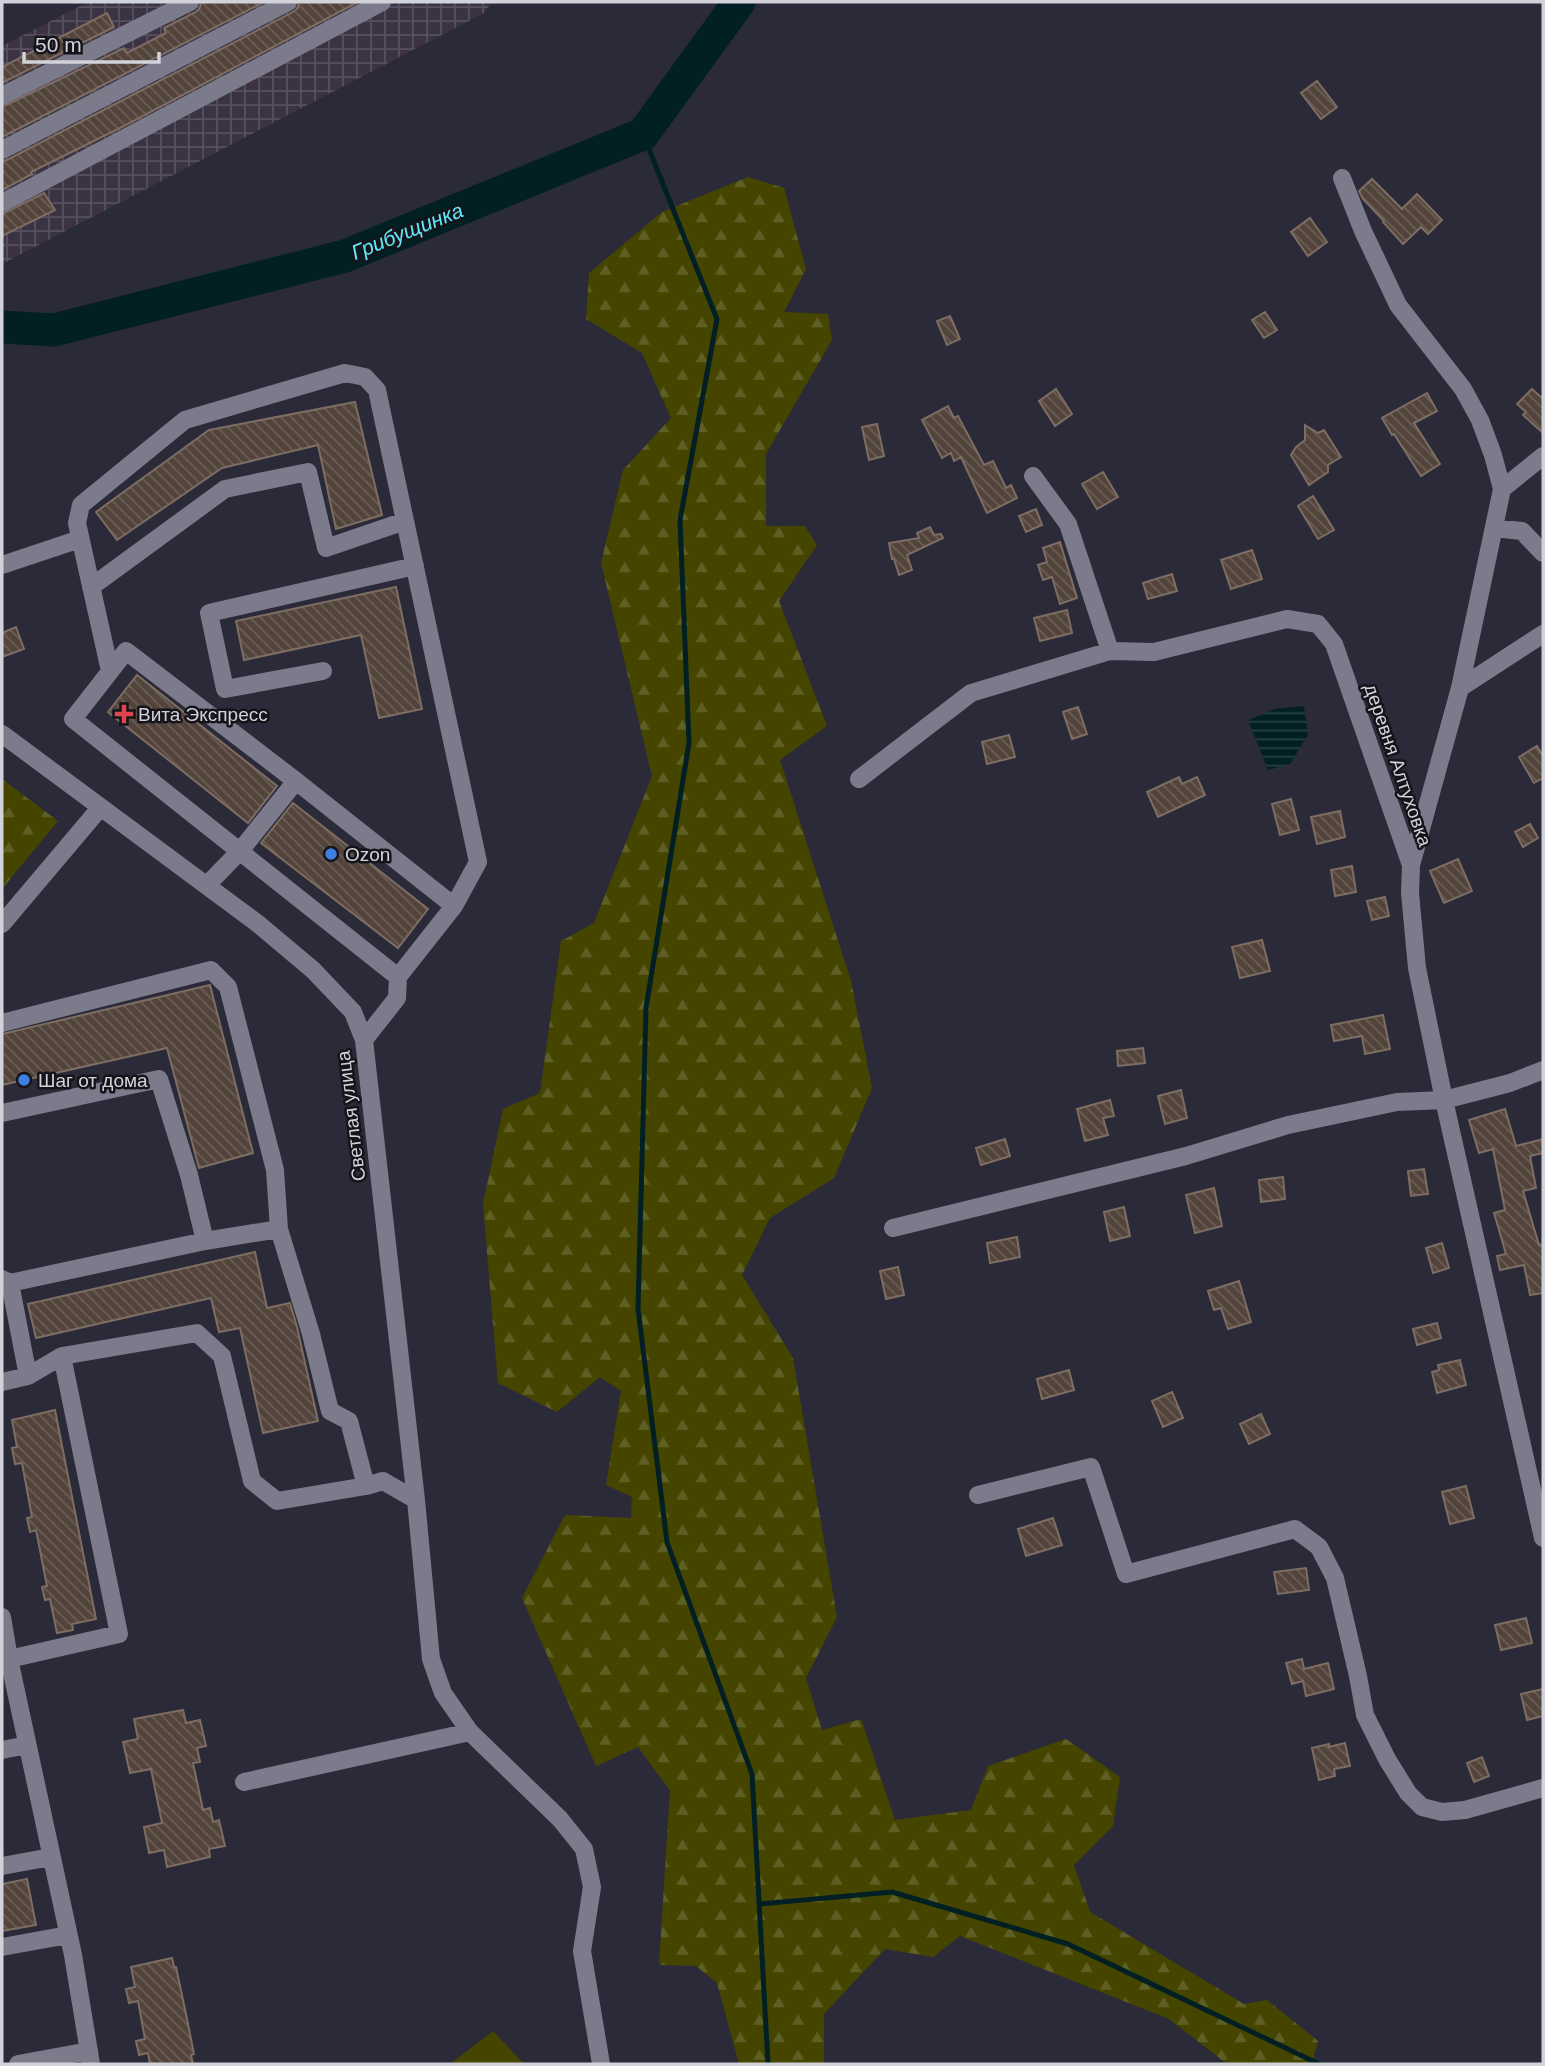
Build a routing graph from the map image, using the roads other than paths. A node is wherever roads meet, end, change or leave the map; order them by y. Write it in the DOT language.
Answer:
graph roads {
  1 [pos="190,2"];
  2 [pos="288,2"];
  3 [pos="382,2"];
  4 [pos="2,96"];
  5 [pos="2,150"];
  6 [pos="1342,178"];
  7 [pos="2,203"];
  8 [pos="1543,456"];
  9 [pos="1033,476"];
  10 [pos="1502,489"];
  11 [pos="405,521"];
  12 [pos="1494,528"];
  13 [pos="80,539"];
  14 [pos="1543,553"];
  15 [pos="2,565"];
  16 [pos="415,566"];
  17 [pos="91,587"];
  18 [pos="1543,634"];
  19 [pos="1110,651"];
  20 [pos="110,671"];
  21 [pos="323,671"];
  22 [pos="1460,688"];
  23 [pos="2,734"];
  24 [pos="859,779"];
  25 [pos="296,781"];
  26 [pos="100,808"];
  27 [pos="240,851"];
  28 [pos="1411,865"];
  29 [pos="206,885"];
  30 [pos="454,906"];
  31 [pos="2,924"];
  32 [pos="398,977"];
  33 [pos="2,1023"];
  34 [pos="364,1040"];
  35 [pos="1543,1070"];
  36 [pos="1444,1100"];
  37 [pos="2,1113"];
  38 [pos="893,1227"];
  39 [pos="279,1229"];
  40 [pos="205,1241"];
  41 [pos="6,1281"];
  42 [pos="62,1356"];
  43 [pos="28,1376"];
  44 [pos="2,1382"];
  45 [pos="366,1486"];
  46 [pos="978,1495"];
  47 [pos="416,1500"];
  48 [pos="1543,1538"];
  49 [pos="2,1617"];
  50 [pos="6,1660"];
  51 [pos="470,1732"];
  52 [pos="27,1745"];
  53 [pos="2,1750"];
  54 [pos="244,1782"];
  55 [pos="1543,1788"];
  56 [pos="51,1857"];
  57 [pos="2,1866"];
  58 [pos="68,1935"];
  59 [pos="2,1947"];
  60 [pos="90,2058"];
  61 [pos="18,2064"];
  62 [pos="601,2064"];
  1 -- 4 [label="street"];
  2 -- 5 [label="street"];
  3 -- 7 [label="street"];
  6 -- 10 [label="street"];
  8 -- 10 [label="street"];
  9 -- 19 [label="street"];
  10 -- 12 [label="street"];
  11 -- 13 [label="street"];
  11 -- 16 [label="street"];
  11 -- 17 [label="street"];
  12 -- 14 [label="street"];
  12 -- 22 [label="street"];
  13 -- 15 [label="street"];
  13 -- 17 [label="street"];
  16 -- 21 [label="street"];
  16 -- 30 [label="street"];
  17 -- 20 [label="street"];
  18 -- 22 [label="street"];
  19 -- 24 [label="street, деревня Алтуховка"];
  19 -- 28 [label="street, деревня Алтуховка"];
  20 -- 25 [label="street"];
  20 -- 27 [label="street"];
  22 -- 28 [label="street"];
  23 -- 26 [label="street, Светлая улица"];
  25 -- 27 [label="street"];
  25 -- 30 [label="street"];
  26 -- 29 [label="street, Светлая улица"];
  26 -- 31 [label="street"];
  27 -- 29 [label="street"];
  27 -- 32 [label="street"];
  28 -- 36 [label="street, деревня Алтуховка"];
  29 -- 34 [label="street, Светлая улица"];
  30 -- 32 [label="street"];
  32 -- 34 [label="street"];
  33 -- 39 [label="street"];
  34 -- 47 [label="street, Светлая улица"];
  35 -- 36 [label="street"];
  36 -- 38 [label="street"];
  36 -- 48 [label="street, деревня Алтуховка"];
  37 -- 40 [label="street"];
  39 -- 40 [label="street"];
  39 -- 45 [label="street"];
  40 -- 41 [label="street"];
  41 -- 43 [label="street"];
  42 -- 43 [label="street"];
  42 -- 45 [label="street"];
  42 -- 50 [label="street"];
  43 -- 44 [label="street"];
  45 -- 47 [label="street"];
  46 -- 55 [label="street"];
  47 -- 51 [label="street, Светлая улица"];
  49 -- 50 [label="street"];
  50 -- 52 [label="street"];
  51 -- 54 [label="street"];
  51 -- 62 [label="street, Светлая улица"];
  52 -- 53 [label="street"];
  52 -- 56 [label="street"];
  56 -- 57 [label="street"];
  56 -- 58 [label="street"];
  58 -- 59 [label="street"];
  58 -- 60 [label="street"];
  60 -- 61 [label="street"];
}
